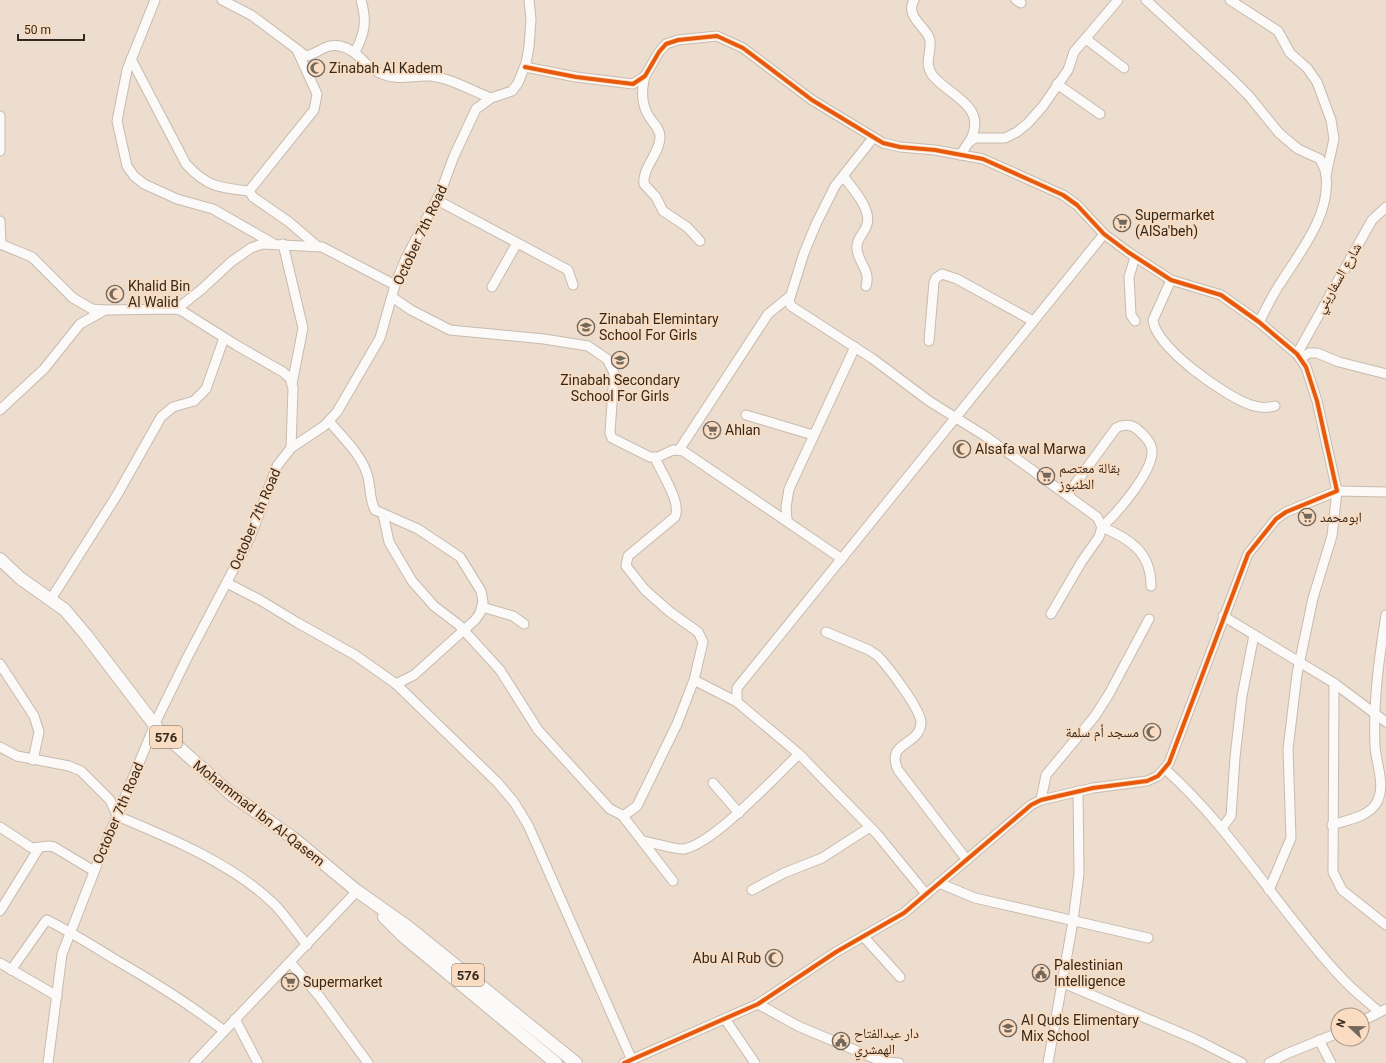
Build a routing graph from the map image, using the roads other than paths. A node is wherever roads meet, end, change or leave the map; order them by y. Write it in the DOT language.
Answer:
graph roads {
  1 [pos="155,0"];
  2 [pos="222,0"];
  3 [pos="361,0"];
  4 [pos="529,0"];
  5 [pos="914,0"];
  6 [pos="1118,0"];
  7 [pos="1146,0"];
  8 [pos="1230,0"];
  9 [pos="1086,40"];
  10 [pos="296,48"];
  11 [pos="355,52"];
  12 [pos="131,59"];
  13 [pos="525,67"];
  14 [pos="1124,68"];
  15 [pos="645,76"];
  16 [pos="1056,84"];
  17 [pos="491,98"];
  18 [pos="1100,114"];
  19 [pos="0,116"];
  20 [pos="873,138"];
  21 [pos="970,141"];
  22 [pos="0,151"];
  23 [pos="960,155"];
  24 [pos="1326,175"];
  25 [pos="843,176"];
  26 [pos="249,190"];
  27 [pos="437,200"];
  28 [pos="1386,207"];
  29 [pos="0,221"];
  30 [pos="1104,234"];
  31 [pos="700,241"];
  32 [pos="517,243"];
  33 [pos="0,244"];
  34 [pos="278,244"];
  35 [pos="317,246"];
  36 [pos="1135,257"];
  37 [pos="1171,280"];
  38 [pos="395,285"];
  39 [pos="573,285"];
  40 [pos="866,286"];
  41 [pos="492,287"];
  42 [pos="392,297"];
  43 [pos="789,297"];
  44 [pos="177,309"];
  45 [pos="105,310"];
  46 [pos="1033,321"];
  47 [pos="1135,321"];
  48 [pos="1259,322"];
  49 [pos="224,338"];
  50 [pos="929,341"];
  51 [pos="855,347"];
  52 [pos="1299,356"];
  53 [pos="1386,374"];
  54 [pos="292,384"];
  55 [pos="1275,406"];
  56 [pos="0,410"];
  57 [pos="746,415"];
  58 [pos="955,418"];
  59 [pos="328,421"];
  60 [pos="813,435"];
  61 [pos="291,448"];
  62 [pos="679,450"];
  63 [pos="655,458"];
  64 [pos="1337,491"];
  65 [pos="1386,492"];
  66 [pos="1067,495"];
  67 [pos="383,514"];
  68 [pos="788,520"];
  69 [pos="1102,527"];
  70 [pos="0,559"];
  71 [pos="842,559"];
  72 [pos="227,583"];
  73 [pos="1151,586"];
  74 [pos="51,599"];
  75 [pos="482,607"];
  76 [pos="1051,614"];
  77 [pos="1386,615"];
  78 [pos="1223,616"];
  79 [pos="1149,619"];
  80 [pos="524,624"];
  81 [pos="464,629"];
  82 [pos="1385,631"];
  83 [pos="826,632"];
  84 [pos="1254,635"];
  85 [pos="1300,661"];
  86 [pos="0,664"];
  87 [pos="694,680"];
  88 [pos="1334,683"];
  89 [pos="396,684"];
  90 [pos="737,702"];
  91 [pos="1375,714"];
  92 [pos="1386,722"];
  93 [pos="155,725"];
  94 [pos="0,747"];
  95 [pos="799,754"];
  96 [pos="33,760"];
  97 [pos="1165,769"];
  98 [pos="713,783"];
  99 [pos="1078,791"];
  100 [pos="1040,800"];
  101 [pos="739,812"];
  102 [pos="622,814"];
  103 [pos="117,816"];
  104 [pos="1332,825"];
  105 [pos="0,827"];
  106 [pos="870,827"];
  107 [pos="1222,828"];
  108 [pos="642,840"];
  109 [pos="39,848"];
  110 [pos="967,860"];
  111 [pos="94,870"];
  112 [pos="673,881"];
  113 [pos="939,883"];
  114 [pos="752,890"];
  115 [pos="1270,890"];
  116 [pos="357,891"];
  117 [pos="926,894"];
  118 [pos="0,911"];
  119 [pos="1073,921"];
  120 [pos="1386,925"];
  121 [pos="71,932"];
  122 [pos="863,936"];
  123 [pos="1148,938"];
  124 [pos="307,945"];
  125 [pos="290,962"];
  126 [pos="0,963"];
  127 [pos="11,970"];
  128 [pos="900,977"];
  129 [pos="1061,982"];
  130 [pos="57,996"];
  131 [pos="758,1004"];
  132 [pos="1382,1011"];
  133 [pos="1370,1017"];
  134 [pos="235,1019"];
  135 [pos="725,1019"];
  136 [pos="223,1030"];
  137 [pos="1330,1036"];
  138 [pos="1319,1040"];
  139 [pos="628,1061"];
  140 [pos="883,1062"];
  141 [pos="48,1063"];
  142 [pos="194,1063"];
  143 [pos="258,1063"];
  144 [pos="368,1063"];
  145 [pos="556,1063"];
  146 [pos="576,1063"];
  147 [pos="755,1063"];
  148 [pos="899,1063"];
  149 [pos="1048,1063"];
  150 [pos="1242,1063"];
  151 [pos="1268,1063"];
  152 [pos="1331,1063"];
  1 -- 12 [label="street"];
  2 -- 10 [label="street"];
  3 -- 11 [label="street"];
  4 -- 13 [label="street, October 7th Road"];
  5 -- 21 [label="street"];
  6 -- 9 [label="street"];
  7 -- 24 [label="street"];
  8 -- 24 [label="street"];
  9 -- 14 [label="street"];
  9 -- 16 [label="street"];
  10 -- 11 [label="street"];
  10 -- 26 [label="street"];
  11 -- 17 [label="street"];
  12 -- 26 [label="street"];
  12 -- 34 [label="street"];
  13 -- 15 [label="street"];
  13 -- 17 [label="street, October 7th Road"];
  15 -- 20 [label="street"];
  15 -- 31 [label="street"];
  16 -- 18 [label="street"];
  16 -- 21 [label="street"];
  17 -- 27 [label="street, October 7th Road"];
  19 -- 22 [label="street"];
  20 -- 23 [label="street"];
  20 -- 25 [label="street"];
  21 -- 23 [label="street"];
  23 -- 30 [label="street"];
  24 -- 48 [label="street"];
  25 -- 40 [label="street"];
  25 -- 43 [label="street"];
  26 -- 35 [label="street"];
  27 -- 32 [label="street"];
  27 -- 38 [label="street, October 7th Road"];
  28 -- 52 [label="street, شارع السفاريني"];
  29 -- 33 [label="street"];
  30 -- 36 [label="street"];
  30 -- 46 [label="street"];
  32 -- 39 [label="street"];
  32 -- 41 [label="street"];
  33 -- 45 [label="street"];
  34 -- 35 [label="street"];
  34 -- 44 [label="street"];
  34 -- 54 [label="street"];
  35 -- 38 [label="street"];
  36 -- 37 [label="street"];
  36 -- 47 [label="street"];
  37 -- 48 [label="street"];
  37 -- 55 [label="street"];
  38 -- 42 [label="street, October 7th Road"];
  42 -- 59 [label="street, October 7th Road"];
  42 -- 63 [label="street"];
  43 -- 51 [label="street"];
  43 -- 62 [label="street"];
  44 -- 45 [label="street"];
  44 -- 49 [label="street"];
  45 -- 56 [label="street"];
  46 -- 50 [label="street"];
  46 -- 58 [label="street"];
  48 -- 52 [label="street"];
  49 -- 54 [label="street"];
  49 -- 74 [label="street"];
  51 -- 58 [label="street"];
  51 -- 60 [label="street"];
  52 -- 53 [label="street"];
  52 -- 64 [label="street"];
  54 -- 61 [label="street"];
  57 -- 60 [label="street"];
  58 -- 66 [label="street"];
  58 -- 71 [label="street"];
  59 -- 61 [label="street, October 7th Road"];
  59 -- 67 [label="street"];
  60 -- 68 [label="street"];
  61 -- 72 [label="street, October 7th Road"];
  62 -- 63 [label="street"];
  62 -- 68 [label="street"];
  63 -- 87 [label="street"];
  64 -- 65 [label="street"];
  64 -- 78 [label="street"];
  64 -- 85 [label="street"];
  66 -- 69 [label="street"];
  66 -- 69 [label="street"];
  67 -- 75 [label="street"];
  67 -- 81 [label="street"];
  68 -- 71 [label="street"];
  69 -- 73 [label="street"];
  69 -- 76 [label="street"];
  70 -- 74 [label="main road, Mohammad Ibn Al-Qasem / 576"];
  71 -- 90 [label="street"];
  72 -- 89 [label="street"];
  72 -- 93 [label="street, October 7th Road"];
  74 -- 93 [label="main road, Mohammad Ibn Al-Qasem / 576"];
  75 -- 80 [label="street"];
  75 -- 81 [label="street"];
  77 -- 82 [label="street"];
  78 -- 84 [label="street"];
  78 -- 97 [label="street"];
  79 -- 100 [label="street"];
  81 -- 89 [label="street"];
  81 -- 102 [label="street"];
  82 -- 91 [label="street"];
  83 -- 110 [label="street"];
  84 -- 85 [label="street"];
  84 -- 107 [label="street"];
  85 -- 88 [label="street"];
  85 -- 115 [label="street"];
  86 -- 96 [label="street"];
  87 -- 90 [label="street"];
  87 -- 102 [label="street"];
  88 -- 91 [label="street"];
  88 -- 104 [label="street"];
  89 -- 139 [label="street"];
  90 -- 95 [label="street"];
  91 -- 92 [label="street"];
  91 -- 104 [label="street"];
  93 -- 103 [label="street, October 7th Road"];
  93 -- 116 [label="main road, Mohammad Ibn Al-Qasem / 576"];
  94 -- 96 [label="street"];
  95 -- 101 [label="street"];
  95 -- 106 [label="street"];
  96 -- 103 [label="street"];
  97 -- 99 [label="street"];
  97 -- 107 [label="street"];
  98 -- 101 [label="street"];
  99 -- 100 [label="street"];
  99 -- 119 [label="street"];
  100 -- 110 [label="street"];
  101 -- 108 [label="street"];
  102 -- 108 [label="street"];
  103 -- 111 [label="street, October 7th Road"];
  103 -- 124 [label="street"];
  104 -- 120 [label="street"];
  105 -- 109 [label="street"];
  106 -- 114 [label="street"];
  106 -- 117 [label="street"];
  107 -- 115 [label="street"];
  108 -- 112 [label="street"];
  109 -- 111 [label="street"];
  109 -- 118 [label="street"];
  110 -- 113 [label="street"];
  111 -- 121 [label="street, October 7th Road"];
  113 -- 117 [label="street"];
  113 -- 119 [label="street"];
  115 -- 132 [label="street"];
  116 -- 124 [label="street"];
  116 -- 145 [label="main road, Mohammad Ibn Al-Qasem / 576"];
  116 -- 146 [label="main road, Mohammad Ibn Al-Qasem / 576"];
  117 -- 122 [label="street"];
  119 -- 123 [label="street"];
  119 -- 129 [label="street"];
  121 -- 127 [label="street"];
  121 -- 130 [label="street, October 7th Road"];
  121 -- 136 [label="street"];
  122 -- 128 [label="street"];
  122 -- 131 [label="street"];
  124 -- 125 [label="street"];
  125 -- 134 [label="street"];
  125 -- 144 [label="street"];
  126 -- 127 [label="street"];
  127 -- 130 [label="street"];
  129 -- 149 [label="street"];
  129 -- 150 [label="street"];
  130 -- 141 [label="street, October 7th Road"];
  131 -- 135 [label="street"];
  131 -- 140 [label="street"];
  132 -- 133 [label="street"];
  134 -- 136 [label="street"];
  134 -- 143 [label="street"];
  135 -- 139 [label="street"];
  135 -- 147 [label="street"];
  136 -- 142 [label="street"];
  137 -- 138 [label="street"];
  138 -- 151 [label="street"];
  138 -- 152 [label="street"];
  140 -- 148 [label="street"];
}
